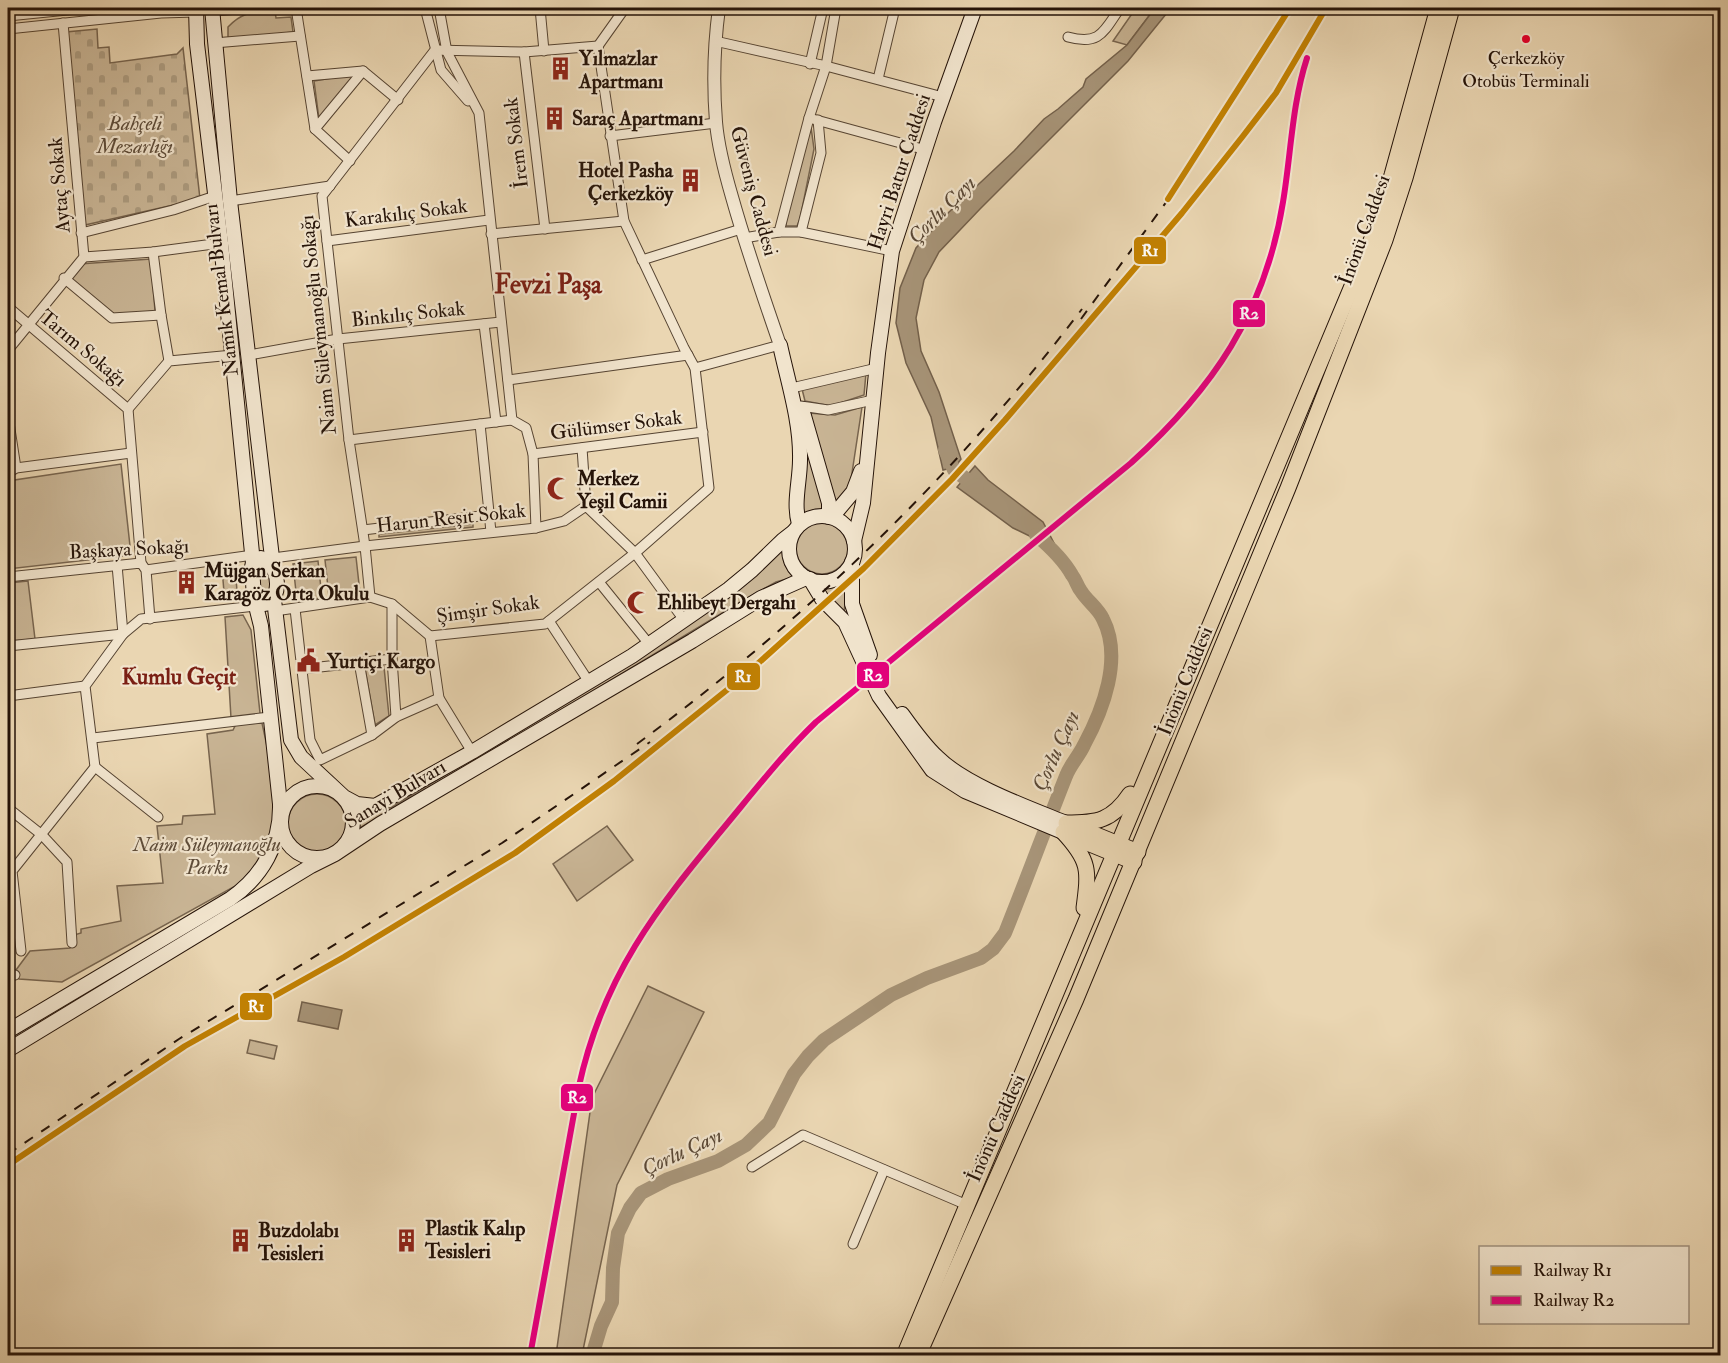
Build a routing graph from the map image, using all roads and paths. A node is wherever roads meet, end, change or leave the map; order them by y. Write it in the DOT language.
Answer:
graph roads {
  1 [pos="87,8"];
  2 [pos="251,8"];
  3 [pos="296,8"];
  4 [pos="425,8"];
  5 [pos="439,8"];
  6 [pos="540,8"];
  7 [pos="625,8"];
  8 [pos="719,8"];
  9 [pos="823,8"];
  10 [pos="836,8"];
  11 [pos="895,8"];
  12 [pos="975,8"];
  13 [pos="1120,8"];
  14 [pos="1438,8"];
  15 [pos="1452,8"];
  16 [pos="212,9"];
  17 [pos="196,10"];
  18 [pos="8,16"];
  19 [pos="63,23"];
  20 [pos="8,29"];
  21 [pos="300,36"];
  22 [pos="1068,37"];
  23 [pos="716,41"];
  24 [pos="214,44"];
  25 [pos="598,46"];
  26 [pos="435,50"];
  27 [pos="544,51"];
  28 [pos="447,52"];
  29 [pos="524,52"];
  30 [pos="810,63"];
  31 [pos="826,66"];
  32 [pos="363,71"];
  33 [pos="307,76"];
  34 [pos="878,79"];
  35 [pos="943,97"];
  36 [pos="398,100"];
  37 [pos="479,113"];
  38 [pos="813,119"];
  39 [pos="716,123"];
  40 [pos="315,129"];
  41 [pos="610,136"];
  42 [pos="926,150"];
  43 [pos="350,160"];
  44 [pos="330,186"];
  45 [pos="215,196"];
  46 [pos="230,201"];
  47 [pos="489,220"];
  48 [pos="624,221"];
  49 [pos="544,229"];
  50 [pos="779,232"];
  51 [pos="801,232"];
  52 [pos="81,233"];
  53 [pos="491,234"];
  54 [pos="742,234"];
  55 [pos="327,241"];
  56 [pos="221,243"];
  57 [pos="892,251"];
  58 [pos="153,252"];
  59 [pos="84,257"];
  60 [pos="642,260"];
  61 [pos="64,278"];
  62 [pos="8,308"];
  63 [pos="161,315"];
  64 [pos="501,322"];
  65 [pos="484,324"];
  66 [pos="28,325"];
  67 [pos="338,339"];
  68 [pos="780,345"];
  69 [pos="8,350"];
  70 [pos="233,355"];
  71 [pos="249,355"];
  72 [pos="688,355"];
  73 [pos="169,361"];
  74 [pos="695,368"];
  75 [pos="877,368"];
  76 [pos="508,380"];
  77 [pos="796,387"];
  78 [pos="873,400"];
  79 [pos="801,406"];
  80 [pos="128,409"];
  81 [pos="8,416"];
  82 [pos="513,420"];
  83 [pos="496,422"];
  84 [pos="480,424"];
  85 [pos="871,425"];
  86 [pos="703,432"];
  87 [pos="349,440"];
  88 [pos="582,448"];
  89 [pos="131,453"];
  90 [pos="533,454"];
  91 [pos="16,468"];
  92 [pos="8,473"];
  93 [pos="586,506"];
  94 [pos="489,515"];
  95 [pos="831,517"];
  96 [pos="536,528"];
  97 [pos="796,529"];
  98 [pos="363,530"];
  99 [pos="491,532"];
  100 [pos="854,541"];
  101 [pos="365,546"];
  102 [pos="635,553"];
  103 [pos="253,559"];
  104 [pos="273,562"];
  105 [pos="852,562"];
  106 [pos="117,565"];
  107 [pos="143,567"];
  108 [pos="8,577"];
  109 [pos="808,579"];
  110 [pos="598,582"];
  111 [pos="370,597"];
  112 [pos="254,602"];
  113 [pos="392,604"];
  114 [pos="274,605"];
  115 [pos="295,609"];
  116 [pos="150,619"];
  117 [pos="684,620"];
  118 [pos="549,621"];
  119 [pos="123,634"];
  120 [pos="430,636"];
  121 [pos="649,644"];
  122 [pos="8,646"];
  123 [pos="392,659"];
  124 [pos="359,662"];
  125 [pos="302,669"];
  126 [pos="589,682"];
  127 [pos="85,686"];
  128 [pos="8,696"];
  129 [pos="439,698"];
  130 [pos="270,717"];
  131 [pos="396,717"];
  132 [pos="372,735"];
  133 [pos="93,738"];
  134 [pos="472,752"];
  135 [pos="1151,762"];
  136 [pos="95,767"];
  137 [pos="344,797"];
  138 [pos="8,808"];
  139 [pos="1022,810"];
  140 [pos="158,817"];
  141 [pos="280,823"];
  142 [pos="1065,828"];
  143 [pos="42,836"];
  144 [pos="1115,849"];
  145 [pos="335,854"];
  146 [pos="1136,857"];
  147 [pos="1082,927"];
  148 [pos="72,943"];
  149 [pos="21,951"];
  150 [pos="8,1031"];
  151 [pos="8,1050"];
  152 [pos="752,1167"];
  153 [pos="884,1170"];
  154 [pos="967,1205"];
  155 [pos="853,1244"];
  156 [pos="904,1356"];
  157 [pos="918,1356"];
  1 -- 18 [label="street"];
  2 -- 16 [label="street"];
  3 -- 21 [label="street"];
  4 -- 26 [label="street"];
  5 -- 28 [label="street"];
  6 -- 27 [label="street"];
  7 -- 25 [label="street"];
  8 -- 23 [label="street, Güveniş Caddesi"];
  9 -- 30 [label="street"];
  10 -- 31 [label="street"];
  11 -- 34 [label="street"];
  12 -- 35 [label="main road, Hayri Batur Caddesi"];
  13 -- 22 [label="street"];
  14 -- 135 [label="main road, İnönü Caddesi"];
  15 -- 146 [label="main road, İnönü Caddesi"];
  16 -- 17 [label="main road"];
  16 -- 24 [label="main road, Namık Kemal Bulvarı"];
  17 -- 19 [label="street"];
  17 -- 45 [label="main road, Namık Kemal Bulvarı"];
  19 -- 20 [label="street"];
  19 -- 52 [label="street, Aytaç Sokak"];
  21 -- 24 [label="street"];
  21 -- 33 [label="street"];
  23 -- 30 [label="street"];
  23 -- 39 [label="street, Güveniş Caddesi"];
  24 -- 46 [label="main road, Namık Kemal Bulvarı"];
  25 -- 27 [label="street"];
  25 -- 41 [label="street"];
  26 -- 28 [label="street"];
  26 -- 36 [label="street, Naim Süleymanoğlu Sokağı"];
  26 -- 37 [label="street"];
  27 -- 29 [label="street"];
  28 -- 29 [label="street"];
  28 -- 37 [label="street"];
  29 -- 49 [label="street, İrem Sokak"];
  30 -- 31 [label="street"];
  31 -- 34 [label="street"];
  31 -- 38 [label="street"];
  32 -- 33 [label="street"];
  32 -- 36 [label="street"];
  32 -- 40 [label="street"];
  33 -- 40 [label="street"];
  34 -- 35 [label="street"];
  35 -- 42 [label="main road, Hayri Batur Caddesi"];
  36 -- 43 [label="street, Naim Süleymanoğlu Sokağı"];
  37 -- 47 [label="street"];
  38 -- 42 [label="street"];
  38 -- 50 [label="street"];
  38 -- 51 [label="street"];
  39 -- 41 [label="street"];
  39 -- 54 [label="street, Güveniş Caddesi"];
  40 -- 43 [label="street"];
  41 -- 48 [label="street"];
  42 -- 57 [label="main road, Hayri Batur Caddesi"];
  43 -- 44 [label="street, Naim Süleymanoğlu Sokağı"];
  44 -- 46 [label="street"];
  44 -- 55 [label="street, Naim Süleymanoğlu Sokağı"];
  45 -- 52 [label="street"];
  45 -- 56 [label="main road, Namık Kemal Bulvarı"];
  46 -- 71 [label="main road, Namık Kemal Bulvarı"];
  47 -- 53 [label="street"];
  47 -- 55 [label="street, Karakılıç Sokak"];
  48 -- 49 [label="street"];
  48 -- 60 [label="street"];
  49 -- 53 [label="street"];
  50 -- 51 [label="street"];
  50 -- 54 [label="street"];
  51 -- 57 [label="street"];
  52 -- 59 [label="street, Aytaç Sokak"];
  53 -- 64 [label="street"];
  54 -- 60 [label="street"];
  54 -- 68 [label="street, Güveniş Caddesi"];
  55 -- 67 [label="street, Naim Süleymanoğlu Sokağı"];
  56 -- 58 [label="street"];
  56 -- 70 [label="main road, Namık Kemal Bulvarı"];
  57 -- 75 [label="main road, Hayri Batur Caddesi"];
  58 -- 59 [label="street"];
  58 -- 63 [label="street"];
  59 -- 61 [label="street, Aytaç Sokak"];
  60 -- 72 [label="street"];
  61 -- 63 [label="street"];
  61 -- 66 [label="street, Aytaç Sokak"];
  62 -- 66 [label="street, Tarım Sokağı"];
  63 -- 73 [label="street"];
  64 -- 65 [label="street, Binkılıç Sokak"];
  64 -- 76 [label="street"];
  65 -- 67 [label="street, Binkılıç Sokak"];
  65 -- 83 [label="street"];
  66 -- 69 [label="street, Aytaç Sokak"];
  66 -- 80 [label="street, Tarım Sokağı"];
  67 -- 71 [label="street, Binkılıç Sokak"];
  67 -- 87 [label="street, Naim Süleymanoğlu Sokağı"];
  68 -- 74 [label="street"];
  68 -- 77 [label="main road, Güveniş Caddesi"];
  68 -- 97 [label="main road, Güveniş Caddesi"];
  70 -- 73 [label="street"];
  70 -- 103 [label="main road, Namık Kemal Bulvarı"];
  71 -- 104 [label="main road, Namık Kemal Bulvarı"];
  72 -- 74 [label="street"];
  72 -- 76 [label="street"];
  73 -- 80 [label="street"];
  74 -- 86 [label="street"];
  75 -- 77 [label="street"];
  75 -- 78 [label="main road, Hayri Batur Caddesi"];
  76 -- 82 [label="street"];
  77 -- 79 [label="main road, Güveniş Caddesi"];
  78 -- 79 [label="street"];
  78 -- 85 [label="main road, Hayri Batur Caddesi"];
  79 -- 95 [label="main road, Güveniş Caddesi"];
  80 -- 89 [label="street, Tarım Sokağı"];
  81 -- 91 [label="street"];
  82 -- 83 [label="street"];
  82 -- 90 [label="street"];
  83 -- 84 [label="street"];
  84 -- 87 [label="street"];
  84 -- 94 [label="street"];
  85 -- 95 [label="main road, Hayri Batur Caddesi"];
  85 -- 100 [label="main road, Hayri Batur Caddesi"];
  86 -- 88 [label="street, Gülümser Sokak"];
  86 -- 102 [label="street, Şimşir Sokak"];
  87 -- 98 [label="street, Naim Süleymanoğlu Sokağı"];
  88 -- 90 [label="street, Gülümser Sokak"];
  88 -- 93 [label="street"];
  89 -- 91 [label="street"];
  89 -- 107 [label="street, Tarım Sokağı"];
  90 -- 96 [label="street"];
  91 -- 92 [label="street"];
  93 -- 96 [label="street, Harun Reşit Sokak"];
  93 -- 102 [label="street"];
  94 -- 98 [label="street, Harun Reşit Sokak"];
  94 -- 99 [label="street"];
  95 -- 97 [label="main road"];
  95 -- 100 [label="main road"];
  96 -- 99 [label="street, Harun Reşit Sokak"];
  97 -- 109 [label="main road"];
  97 -- 117 [label="main road, Sanayi Bulvarı"];
  98 -- 101 [label="street, Naim Süleymanoğlu Sokağı"];
  99 -- 101 [label="street, Harun Reşit Sokak"];
  100 -- 105 [label="main road"];
  101 -- 104 [label="street, Harun Reşit Sokak"];
  101 -- 111 [label="street, Naim Süleymanoğlu Sokağı"];
  102 -- 110 [label="street, Şimşir Sokak"];
  102 -- 117 [label="street"];
  103 -- 104 [label="main road"];
  103 -- 107 [label="street, Başkaya Sokağı"];
  103 -- 112 [label="main road, Namık Kemal Bulvarı"];
  104 -- 114 [label="main road, Namık Kemal Bulvarı"];
  105 -- 109 [label="main road"];
  105 -- 139 [label="main road"];
  106 -- 107 [label="street, Başkaya Sokağı"];
  106 -- 108 [label="street, Başkaya Sokağı"];
  106 -- 119 [label="street"];
  107 -- 116 [label="street, Tarım Sokağı"];
  109 -- 139 [label="main road"];
  109 -- 145 [label="main road, Sanayi Bulvarı"];
  110 -- 118 [label="street, Şimşir Sokak"];
  110 -- 121 [label="street"];
  111 -- 113 [label="street, Şimşir Sokak"];
  111 -- 115 [label="street, Şimşir Sokak"];
  112 -- 114 [label="main road"];
  112 -- 116 [label="street"];
  112 -- 130 [label="main road, Namık Kemal Bulvarı"];
  113 -- 120 [label="street, Şimşir Sokak"];
  113 -- 123 [label="street"];
  114 -- 115 [label="street, Şimşir Sokak"];
  114 -- 137 [label="main road, Namık Kemal Bulvarı"];
  115 -- 125 [label="street"];
  116 -- 119 [label="street"];
  117 -- 121 [label="main road, Sanayi Bulvarı"];
  118 -- 120 [label="street, Şimşir Sokak"];
  118 -- 126 [label="street"];
  119 -- 122 [label="street"];
  119 -- 127 [label="street"];
  120 -- 129 [label="street"];
  121 -- 126 [label="main road, Sanayi Bulvarı"];
  123 -- 124 [label="street"];
  123 -- 131 [label="street"];
  124 -- 125 [label="street"];
  124 -- 132 [label="street"];
  125 -- 132 [label="street"];
  126 -- 134 [label="main road, Sanayi Bulvarı"];
  127 -- 128 [label="street"];
  127 -- 133 [label="street"];
  129 -- 131 [label="street"];
  129 -- 134 [label="street"];
  130 -- 133 [label="street"];
  130 -- 141 [label="main road, Namık Kemal Bulvarı"];
  131 -- 132 [label="street"];
  133 -- 136 [label="street"];
  134 -- 137 [label="main road, Sanayi Bulvarı"];
  135 -- 142 [label="main road"];
  135 -- 144 [label="main road, İnönü Caddesi"];
  136 -- 140 [label="street"];
  136 -- 143 [label="street"];
  137 -- 141 [label="main road, Sanayi Bulvarı"];
  137 -- 145 [label="main road"];
  138 -- 143 [label="street"];
  139 -- 142 [label="main road"];
  141 -- 145 [label="main road"];
  141 -- 150 [label="main road"];
  142 -- 144 [label="main road"];
  142 -- 147 [label="main road"];
  143 -- 148 [label="street"];
  143 -- 149 [label="street"];
  144 -- 146 [label="main road"];
  144 -- 147 [label="main road, İnönü Caddesi"];
  145 -- 151 [label="main road, Sanayi Bulvarı"];
  146 -- 157 [label="main road, İnönü Caddesi"];
  147 -- 154 [label="main road, İnönü Caddesi"];
  152 -- 153 [label="street"];
  153 -- 154 [label="street"];
  153 -- 155 [label="street"];
  154 -- 156 [label="main road, İnönü Caddesi"];
}
